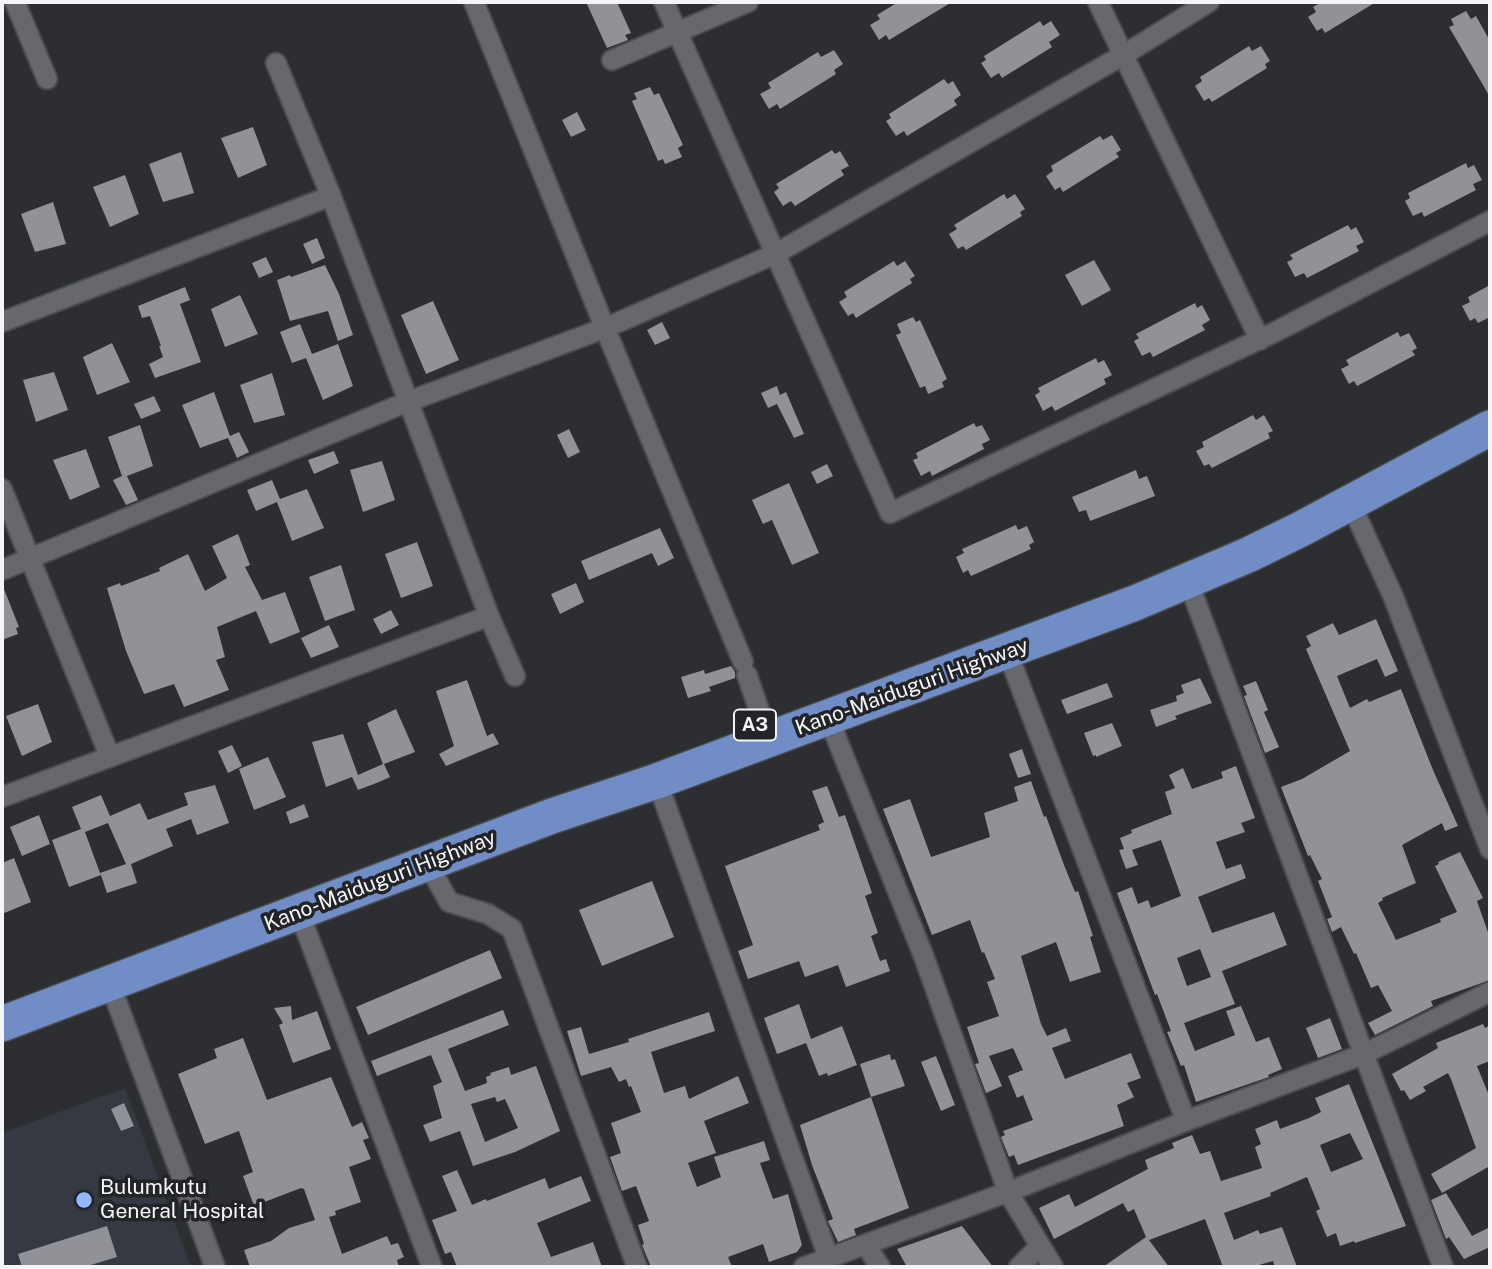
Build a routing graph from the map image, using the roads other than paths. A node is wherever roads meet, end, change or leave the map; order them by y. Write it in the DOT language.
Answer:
graph roads {
  1 [pos="15,2"];
  2 [pos="474,2"];
  3 [pos="664,2"];
  4 [pos="748,2"];
  5 [pos="1098,2"];
  6 [pos="1209,2"];
  7 [pos="678,34"];
  8 [pos="1125,54"];
  9 [pos="612,61"];
  10 [pos="276,63"];
  11 [pos="47,79"];
  12 [pos="331,196"];
  13 [pos="1490,221"];
  14 [pos="775,254"];
  15 [pos="2,322"];
  16 [pos="605,328"];
  17 [pos="1260,340"];
  18 [pos="407,402"];
  19 [pos="1490,408"];
  20 [pos="1490,428"];
  21 [pos="2,489"];
  22 [pos="1350,502"];
  23 [pos="29,559"];
  24 [pos="2,570"];
  25 [pos="1188,581"];
  26 [pos="489,616"];
  27 [pos="1007,651"];
  28 [pos="515,676"];
  29 [pos="828,717"];
  30 [pos="766,731"];
  31 [pos="110,757"];
  32 [pos="657,780"];
  33 [pos="2,797"];
  34 [pos="1490,849"];
  35 [pos="428,864"];
  36 [pos="299,912"];
  37 [pos="110,984"];
  38 [pos="1490,992"];
  39 [pos="2,1000"];
  40 [pos="2,1024"];
  41 [pos="1364,1054"];
  42 [pos="1186,1121"];
  43 [pos="1008,1192"];
  44 [pos="866,1245"];
  45 [pos="1040,1246"];
  46 [pos="829,1259"];
  47 [pos="215,1267"];
  48 [pos="432,1267"];
  49 [pos="637,1267"];
  50 [pos="804,1267"];
  51 [pos="880,1267"];
  52 [pos="1018,1267"];
  53 [pos="1053,1267"];
  54 [pos="1443,1267"];
  1 -- 11 [label="street"];
  2 -- 16 [label="street"];
  3 -- 7 [label="street"];
  4 -- 7 [label="street"];
  5 -- 8 [label="street"];
  6 -- 8 [label="street"];
  7 -- 9 [label="street"];
  7 -- 14 [label="street"];
  8 -- 14 [label="street"];
  8 -- 17 [label="street"];
  10 -- 12 [label="street"];
  12 -- 15 [label="street"];
  12 -- 18 [label="street"];
  13 -- 17 [label="street"];
  14 -- 16 [label="street"];
  14 -- 17 [label="street"];
  16 -- 18 [label="street"];
  16 -- 30 [label="street"];
  18 -- 23 [label="street"];
  18 -- 26 [label="street"];
  19 -- 30 [label="highway, Kano-Maiduguri Highway / A3"];
  20 -- 22 [label="highway, Kano-Maiduguri Highway / A3"];
  21 -- 23 [label="street"];
  22 -- 25 [label="highway, Kano-Maiduguri Highway / A3"];
  22 -- 34 [label="street"];
  23 -- 24 [label="street"];
  23 -- 31 [label="street"];
  25 -- 27 [label="highway, Kano-Maiduguri Highway / A3"];
  25 -- 41 [label="street"];
  26 -- 28 [label="street"];
  26 -- 31 [label="street"];
  27 -- 29 [label="highway, Kano-Maiduguri Highway / A3"];
  27 -- 42 [label="street"];
  29 -- 30 [label="highway, Kano-Maiduguri Highway / A3"];
  29 -- 43 [label="street"];
  30 -- 32 [label="highway, Kano-Maiduguri Highway / A3"];
  30 -- 39 [label="highway, Kano-Maiduguri Highway / A3"];
  31 -- 33 [label="street"];
  32 -- 35 [label="highway, Kano-Maiduguri Highway / A3"];
  32 -- 46 [label="street"];
  35 -- 36 [label="highway, Kano-Maiduguri Highway / A3"];
  35 -- 49 [label="street"];
  36 -- 37 [label="highway, Kano-Maiduguri Highway / A3"];
  36 -- 48 [label="street"];
  37 -- 40 [label="highway, Kano-Maiduguri Highway / A3"];
  37 -- 47 [label="street"];
  38 -- 41 [label="street"];
  41 -- 42 [label="street"];
  41 -- 54 [label="street"];
  42 -- 43 [label="street"];
  43 -- 44 [label="street"];
  43 -- 45 [label="street"];
  44 -- 46 [label="street"];
  44 -- 51 [label="street"];
  45 -- 52 [label="street"];
  45 -- 53 [label="street"];
  46 -- 50 [label="street"];
}
